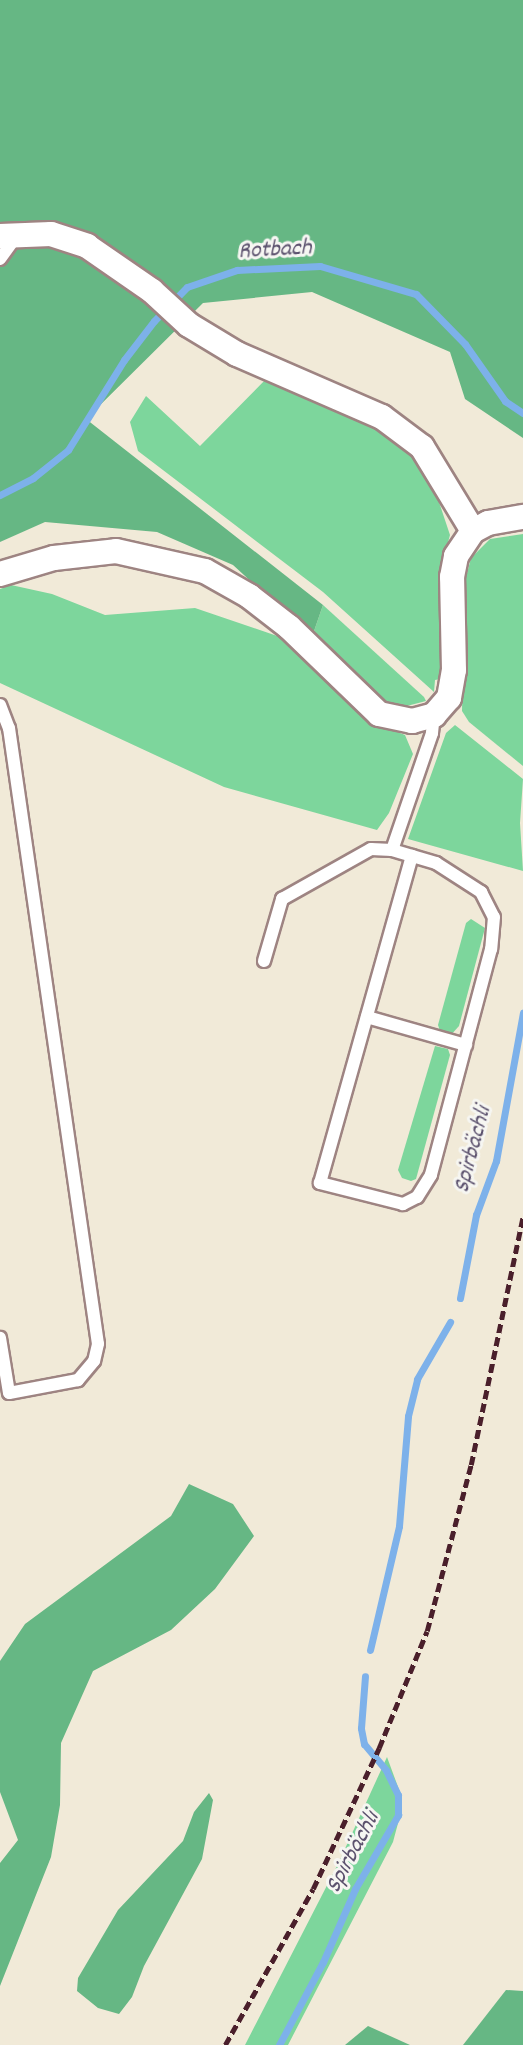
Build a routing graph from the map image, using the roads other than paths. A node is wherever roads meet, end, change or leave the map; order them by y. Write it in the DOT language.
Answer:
graph roads {
  1 [pos="9,236"];
  2 [pos="0,259"];
  3 [pos="523,517"];
  4 [pos="473,531"];
  5 [pos="0,574"];
  6 [pos="0,705"];
  7 [pos="434,715"];
  8 [pos="392,850"];
  9 [pos="412,856"];
  10 [pos="264,961"];
  11 [pos="367,1017"];
  12 [pos="466,1044"];
  13 [pos="0,1338"];
  1 -- 2 [label="lane"];
  1 -- 4 [label="street"];
  3 -- 4 [label="street"];
  4 -- 7 [label="street"];
  5 -- 7 [label="street"];
  6 -- 13 [label="lane"];
  7 -- 8 [label="lane"];
  8 -- 9 [label="lane"];
  8 -- 10 [label="lane"];
  9 -- 11 [label="lane"];
  9 -- 12 [label="lane"];
  11 -- 12 [label="lane"];
  11 -- 12 [label="lane"];
}
